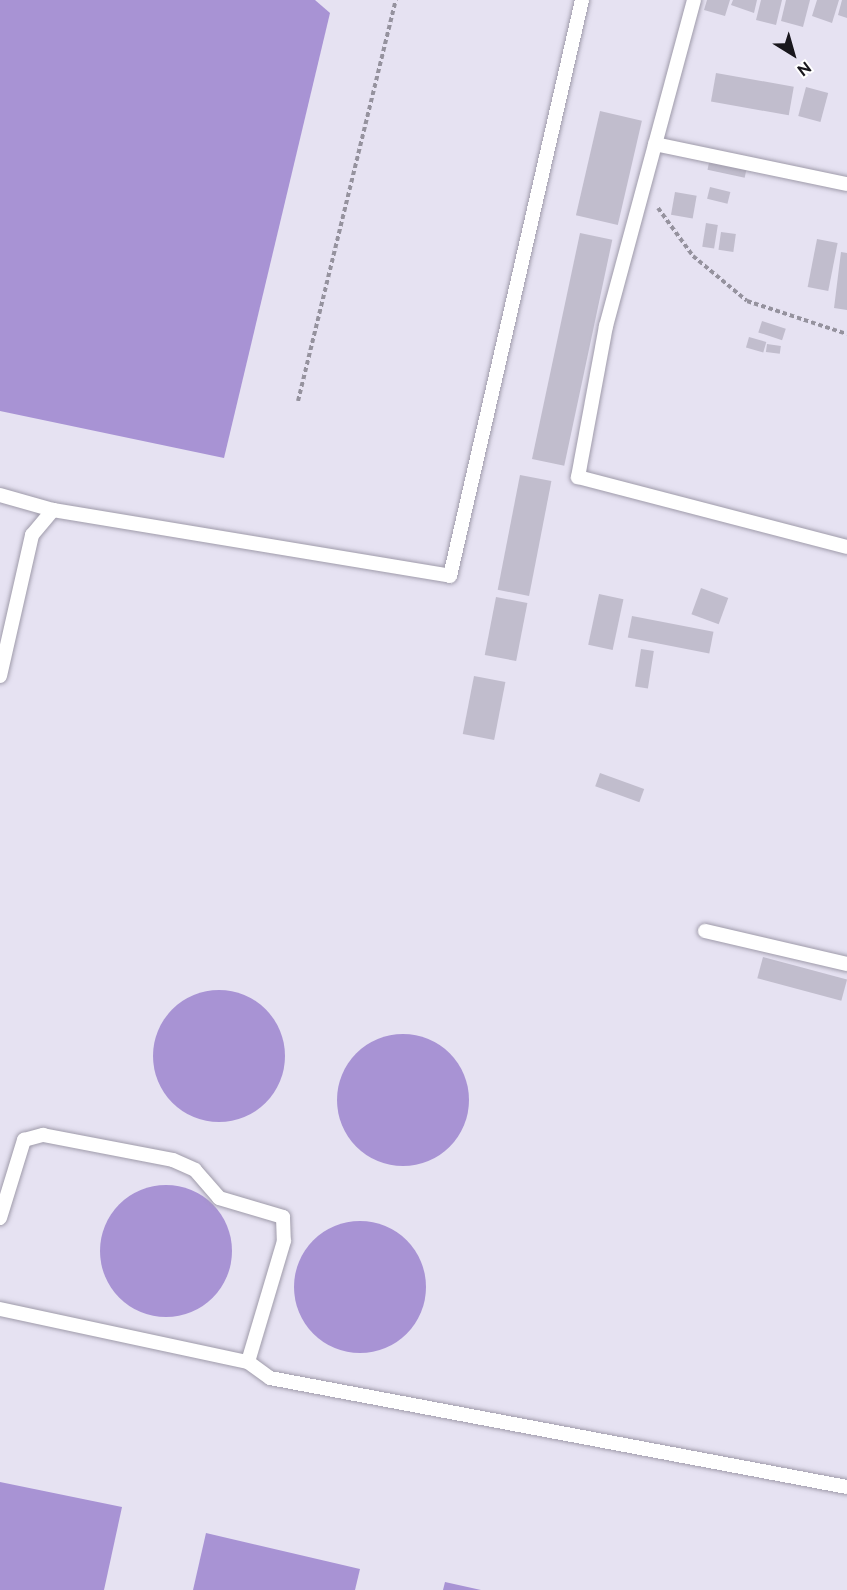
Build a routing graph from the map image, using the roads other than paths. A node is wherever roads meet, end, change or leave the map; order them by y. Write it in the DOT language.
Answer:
graph roads {
  1 [pos="582,0"];
  2 [pos="694,0"];
  3 [pos="655,144"];
  4 [pos="847,184"];
  5 [pos="0,495"];
  6 [pos="52,510"];
  7 [pos="847,547"];
  8 [pos="0,676"];
  9 [pos="705,931"];
  10 [pos="847,964"];
  11 [pos="0,1218"];
  12 [pos="0,1309"];
  13 [pos="248,1362"];
  14 [pos="847,1487"];
  1 -- 6 [label="lane"];
  2 -- 3 [label="lane"];
  3 -- 4 [label="lane"];
  3 -- 7 [label="lane"];
  5 -- 6 [label="lane"];
  6 -- 8 [label="lane"];
  9 -- 10 [label="lane"];
  11 -- 13 [label="lane"];
  12 -- 13 [label="lane"];
  13 -- 14 [label="lane"];
}
